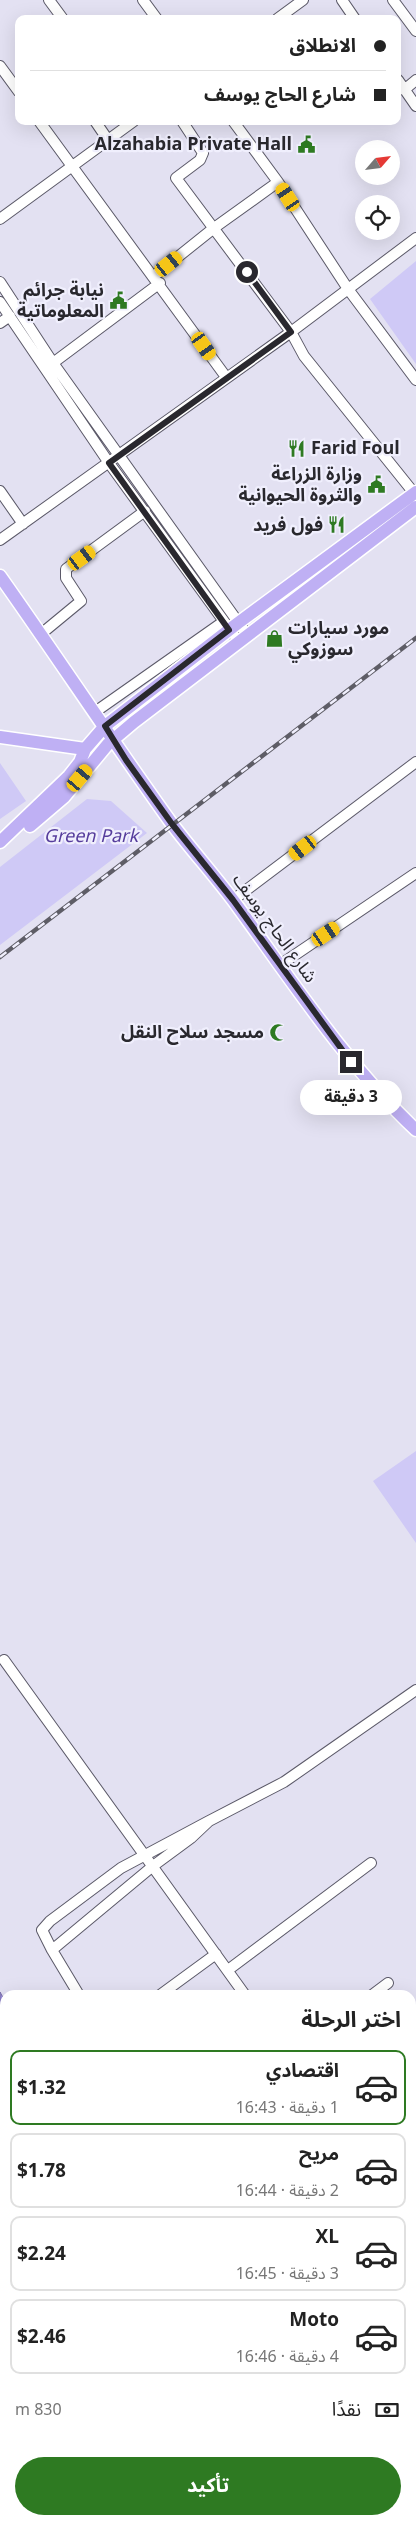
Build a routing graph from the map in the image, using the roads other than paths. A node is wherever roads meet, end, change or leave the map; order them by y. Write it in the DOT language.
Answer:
graph roads {
  1 [pos="50,0"];
  2 [pos="143,0"];
  3 [pos="303,0"];
  4 [pos="342,0"];
  5 [pos="393,0"];
  6 [pos="60,15"];
  7 [pos="154,15"];
  8 [pos="282,15"];
  9 [pos="352,15"];
  10 [pos="416,31"];
  11 [pos="0,66"];
  12 [pos="416,80"];
  13 [pos="401,85"];
  14 [pos="15,87"];
  15 [pos="404,90"];
  16 [pos="416,106"];
  17 [pos="42,125"];
  18 [pos="99,125"];
  19 [pos="129,125"];
  20 [pos="185,125"];
  21 [pos="236,125"];
  22 [pos="108,140"];
  23 [pos="72,168"];
  24 [pos="278,182"];
  25 [pos="0,219"];
  26 [pos="214,228"];
  27 [pos="416,238"];
  28 [pos="157,280"];
  29 [pos="0,282"];
  30 [pos="348,289"];
  31 [pos="0,302"];
  32 [pos="10,316"];
  33 [pos="0,323"];
  34 [pos="291,332"];
  35 [pos="53,363"];
  36 [pos="226,377"];
  37 [pos="416,380"];
  38 [pos="119,456"];
  39 [pos="109,463"];
  40 [pos="0,491"];
  41 [pos="415,493"];
  42 [pos="416,507"];
  43 [pos="144,511"];
  44 [pos="23,524"];
  45 [pos="0,540"];
  46 [pos="0,576"];
  47 [pos="230,625"];
  48 [pos="41,634"];
  49 [pos="244,639"];
  50 [pos="95,712"];
  51 [pos="105,726"];
  52 [pos="0,737"];
  53 [pos="114,739"];
  54 [pos="85,748"];
  55 [pos="416,762"];
  56 [pos="0,842"];
  57 [pos="0,853"];
  58 [pos="416,873"];
  59 [pos="233,900"];
  60 [pos="280,965"];
  61 [pos="416,1130"];
  62 [pos="4,1660"];
  63 [pos="416,1690"];
  64 [pos="209,1821"];
  65 [pos="144,1854"];
  66 [pos="371,1863"];
  67 [pos="153,1866"];
  68 [pos="52,1950"];
  69 [pos="216,1954"];
  70 [pos="228,1970"];
  71 [pos="388,1983"];
  72 [pos="76,1990"];
  73 [pos="167,1990"];
  74 [pos="242,1990"];
  75 [pos="379,1990"];
  1 -- 6 [label="street"];
  2 -- 7 [label="street"];
  3 -- 8 [label="street"];
  4 -- 9 [label="street"];
  5 -- 10 [label="street"];
  11 -- 14 [label="street"];
  12 -- 15 [label="street"];
  13 -- 15 [label="street"];
  15 -- 16 [label="street"];
  17 -- 23 [label="street"];
  18 -- 22 [label="street"];
  19 -- 22 [label="street"];
  20 -- 26 [label="street"];
  21 -- 24 [label="street"];
  22 -- 23 [label="street"];
  23 -- 25 [label="street"];
  23 -- 28 [label="street"];
  24 -- 26 [label="street"];
  24 -- 30 [label="street"];
  26 -- 28 [label="street"];
  26 -- 34 [label="street"];
  27 -- 30 [label="street"];
  28 -- 35 [label="street"];
  28 -- 36 [label="street"];
  29 -- 35 [label="street"];
  30 -- 34 [label="street"];
  30 -- 37 [label="street"];
  31 -- 32 [label="street"];
  32 -- 33 [label="street"];
  32 -- 39 [label="street"];
  34 -- 36 [label="street"];
  34 -- 41 [label="street"];
  35 -- 38 [label="street"];
  36 -- 38 [label="street"];
  38 -- 39 [label="street"];
  38 -- 47 [label="street"];
  39 -- 43 [label="street"];
  39 -- 44 [label="street"];
  40 -- 44 [label="street"];
  41 -- 47 [label="main road"];
  42 -- 49 [label="main road"];
  43 -- 47 [label="street"];
  43 -- 48 [label="street"];
  44 -- 45 [label="street"];
  46 -- 48 [label="main road, شارع الحاج يوسف"];
  47 -- 49 [label="street"];
  47 -- 50 [label="street"];
  47 -- 51 [label="main road"];
  48 -- 50 [label="main road, شارع الحاج يوسف"];
  49 -- 53 [label="main road"];
  50 -- 51 [label="main road, شارع الحاج يوسف"];
  51 -- 53 [label="main road, شارع الحاج يوسف"];
  51 -- 54 [label="main road"];
  52 -- 54 [label="main road"];
  53 -- 57 [label="main road"];
  53 -- 59 [label="main road, شارع الحاج يوسف"];
  54 -- 56 [label="main road"];
  55 -- 59 [label="street"];
  58 -- 60 [label="street"];
  59 -- 60 [label="main road, شارع الحاج يوسف"];
  60 -- 61 [label="main road, شارع الحاج يوسف"];
  62 -- 65 [label="street"];
  63 -- 64 [label="street"];
  64 -- 65 [label="street"];
  64 -- 67 [label="street"];
  65 -- 67 [label="street"];
  65 -- 68 [label="street"];
  66 -- 70 [label="street"];
  67 -- 68 [label="street"];
  67 -- 69 [label="street"];
  68 -- 72 [label="street"];
  69 -- 70 [label="street"];
  69 -- 73 [label="street"];
  70 -- 74 [label="street"];
  71 -- 75 [label="street"];
}
